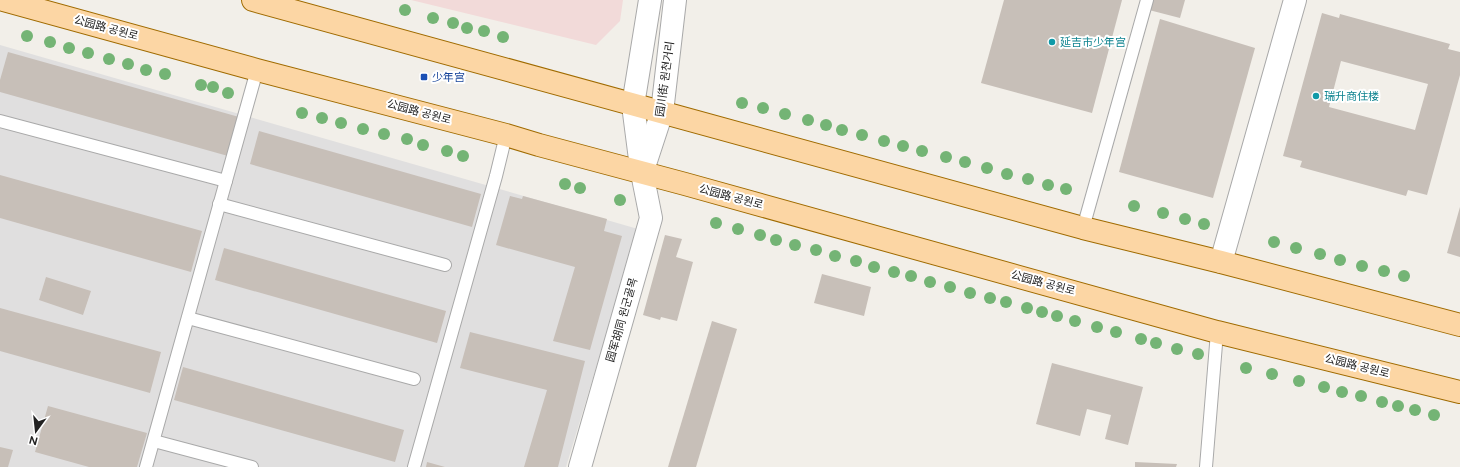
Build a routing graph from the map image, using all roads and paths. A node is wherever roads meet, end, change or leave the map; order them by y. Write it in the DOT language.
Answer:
graph roads {
  1 [pos="3,0"];
  2 [pos="253,0"];
  3 [pos="650,0"];
  4 [pos="675,0"];
  5 [pos="1147,0"];
  6 [pos="1295,0"];
  7 [pos="257,70"];
  8 [pos="633,105"];
  9 [pos="662,112"];
  10 [pos="0,121"];
  11 [pos="506,135"];
  12 [pos="642,173"];
  13 [pos="226,181"];
  14 [pos="219,204"];
  15 [pos="1084,228"];
  16 [pos="1221,262"];
  17 [pos="445,265"];
  18 [pos="188,318"];
  19 [pos="1460,325"];
  20 [pos="1217,332"];
  21 [pos="414,379"];
  22 [pos="1460,392"];
  23 [pos="154,441"];
  24 [pos="146,467"];
  25 [pos="252,467"];
  26 [pos="414,467"];
  27 [pos="580,467"];
  28 [pos="1206,467"];
  1 -- 7 [label="main road, 公园路 공원로"];
  2 -- 8 [label="main road"];
  3 -- 8 [label="street"];
  4 -- 9 [label="street, 园川街 원천거리"];
  5 -- 15 [label="lane"];
  6 -- 16 [label="street"];
  7 -- 11 [label="main road, 公园路 공원로"];
  7 -- 13 [label="lane"];
  8 -- 9 [label="main road"];
  8 -- 12 [label="street"];
  9 -- 12 [label="street, 园川街 원천거리"];
  9 -- 15 [label="main road"];
  10 -- 13 [label="lane"];
  11 -- 12 [label="main road, 公园路 공원로"];
  11 -- 26 [label="lane"];
  12 -- 20 [label="main road, 公园路 공원로"];
  12 -- 27 [label="street, 园军胡同 원군골목"];
  13 -- 14 [label="lane"];
  14 -- 17 [label="lane"];
  14 -- 18 [label="lane"];
  15 -- 16 [label="main road"];
  16 -- 19 [label="main road"];
  18 -- 21 [label="lane"];
  18 -- 23 [label="lane"];
  20 -- 22 [label="main road, 公园路 공원로"];
  20 -- 28 [label="lane"];
  23 -- 24 [label="lane"];
  23 -- 25 [label="lane"];
}
